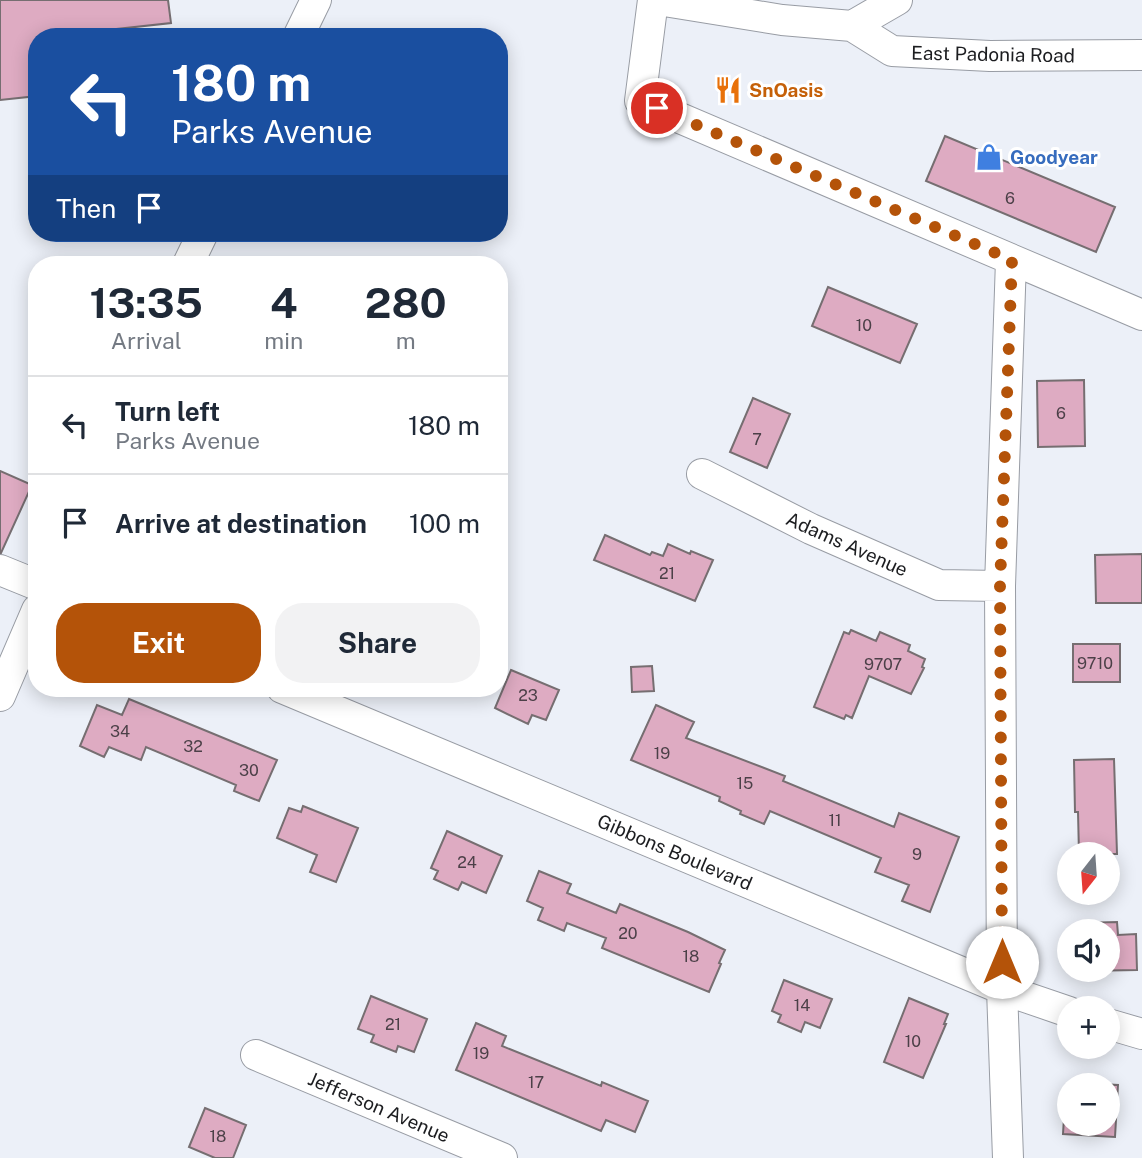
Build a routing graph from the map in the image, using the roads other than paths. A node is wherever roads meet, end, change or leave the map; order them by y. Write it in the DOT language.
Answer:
graph roads {
  1 [pos="316,0"];
  2 [pos="656,0"];
  3 [pos="897,0"];
  4 [pos="852,26"];
  5 [pos="302,28"];
  6 [pos="1142,55"];
  7 [pos="1012,260"];
  8 [pos="1142,315"];
  9 [pos="702,474"];
  10 [pos="0,570"];
  11 [pos="28,582"];
  12 [pos="1000,586"];
  13 [pos="28,631"];
  14 [pos="0,696"];
  15 [pos="304,697"];
  16 [pos="1002,989"];
  17 [pos="1057,1008"];
  18 [pos="1120,1028"];
  19 [pos="1142,1034"];
  20 [pos="256,1055"];
  21 [pos="502,1158"];
  22 [pos="1008,1158"];
  1 -- 5 [label="street"];
  2 -- 4 [label="street, East Padonia Road"];
  2 -- 7 [label="street"];
  3 -- 4 [label="street"];
  4 -- 6 [label="street, East Padonia Road"];
  7 -- 8 [label="street"];
  7 -- 12 [label="street"];
  9 -- 12 [label="street, Adams Avenue"];
  10 -- 11 [label="street"];
  12 -- 16 [label="street"];
  13 -- 14 [label="street"];
  15 -- 16 [label="street, Gibbons Boulevard"];
  16 -- 17 [label="street, Gibbons Boulevard"];
  16 -- 22 [label="street"];
  18 -- 19 [label="street"];
  20 -- 21 [label="street, Jefferson Avenue"];
}
